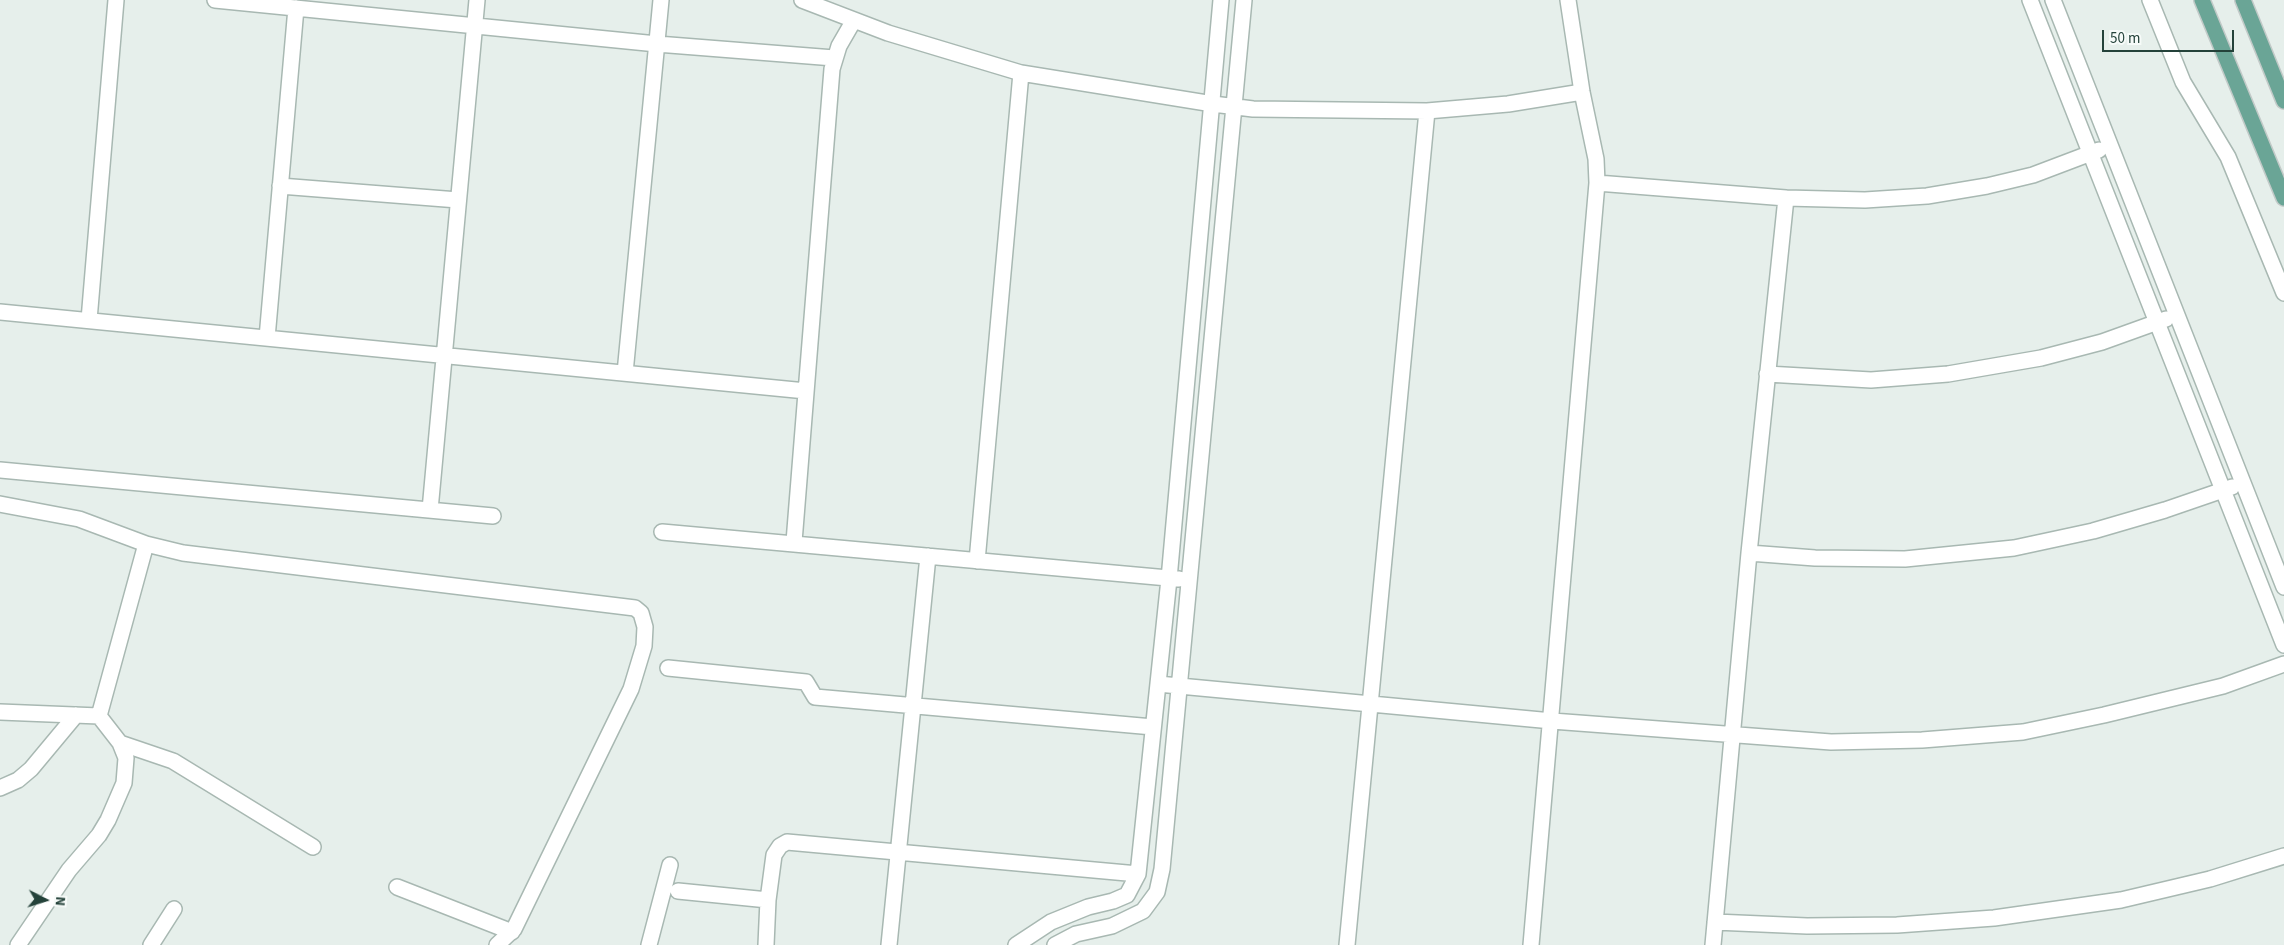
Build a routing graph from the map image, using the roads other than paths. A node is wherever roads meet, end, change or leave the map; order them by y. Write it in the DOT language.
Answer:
graph roads {
  1 [pos="116,0"];
  2 [pos="215,0"];
  3 [pos="477,0"];
  4 [pos="661,0"];
  5 [pos="802,0"];
  6 [pos="1221,0"];
  7 [pos="1244,0"];
  8 [pos="1568,0"];
  9 [pos="2030,0"];
  10 [pos="2053,0"];
  11 [pos="2150,0"];
  12 [pos="2202,0"];
  13 [pos="2242,0"];
  14 [pos="296,8"];
  15 [pos="854,20"];
  16 [pos="474,26"];
  17 [pos="657,44"];
  18 [pos="834,58"];
  19 [pos="1021,72"];
  20 [pos="1582,92"];
  21 [pos="2284,101"];
  22 [pos="1212,104"];
  23 [pos="1234,106"];
  24 [pos="1427,110"];
  25 [pos="2110,145"];
  26 [pos="2090,154"];
  27 [pos="1597,182"];
  28 [pos="280,186"];
  29 [pos="1786,198"];
  30 [pos="2284,198"];
  31 [pos="458,200"];
  32 [pos="2284,293"];
  33 [pos="0,312"];
  34 [pos="2177,315"];
  35 [pos="89,320"];
  36 [pos="2157,322"];
  37 [pos="267,338"];
  38 [pos="445,355"];
  39 [pos="625,373"];
  40 [pos="1768,374"];
  41 [pos="806,391"];
  42 [pos="0,470"];
  43 [pos="2243,482"];
  44 [pos="2222,490"];
  45 [pos="0,504"];
  46 [pos="430,510"];
  47 [pos="493,516"];
  48 [pos="662,532"];
  49 [pos="794,542"];
  50 [pos="146,544"];
  51 [pos="1749,553"];
  52 [pos="928,556"];
  53 [pos="977,561"];
  54 [pos="1169,579"];
  55 [pos="1190,579"];
  56 [pos="2284,588"];
  57 [pos="2284,644"];
  58 [pos="2284,664"];
  59 [pos="668,668"];
  60 [pos="1158,684"];
  61 [pos="1179,686"];
  62 [pos="1372,705"];
  63 [pos="913,706"];
  64 [pos="0,712"];
  65 [pos="76,715"];
  66 [pos="99,716"];
  67 [pos="1552,721"];
  68 [pos="1153,727"];
  69 [pos="1733,736"];
  70 [pos="120,743"];
  71 [pos="0,788"];
  72 [pos="313,847"];
  73 [pos="898,851"];
  74 [pos="2284,856"];
  75 [pos="670,865"];
  76 [pos="1138,874"];
  77 [pos="397,887"];
  78 [pos="678,891"];
  79 [pos="768,900"];
  80 [pos="174,909"];
  81 [pos="1715,922"];
  82 [pos="512,932"];
  83 [pos="1080,939"];
  84 [pos="18,945"];
  85 [pos="151,945"];
  86 [pos="497,945"];
  87 [pos="649,945"];
  88 [pos="766,945"];
  89 [pos="889,945"];
  90 [pos="1016,945"];
  91 [pos="1055,945"];
  92 [pos="1347,945"];
  93 [pos="1532,945"];
  94 [pos="1713,945"];
  1 -- 35 [label="street"];
  2 -- 14 [label="street"];
  3 -- 16 [label="street"];
  4 -- 17 [label="street"];
  5 -- 15 [label="street"];
  6 -- 22 [label="street"];
  7 -- 23 [label="street"];
  8 -- 20 [label="street"];
  9 -- 26 [label="street"];
  10 -- 25 [label="street"];
  11 -- 32 [label="street"];
  12 -- 30 [label="main road"];
  13 -- 21 [label="main road"];
  14 -- 16 [label="street"];
  14 -- 28 [label="street"];
  15 -- 18 [label="street"];
  15 -- 19 [label="street"];
  16 -- 17 [label="street"];
  16 -- 31 [label="street"];
  17 -- 18 [label="street"];
  17 -- 39 [label="street"];
  18 -- 41 [label="street"];
  19 -- 22 [label="street"];
  19 -- 53 [label="street"];
  20 -- 24 [label="street"];
  20 -- 27 [label="street"];
  22 -- 23 [label="street"];
  22 -- 54 [label="street"];
  23 -- 24 [label="street"];
  23 -- 55 [label="street"];
  24 -- 62 [label="street"];
  25 -- 26 [label="street"];
  25 -- 34 [label="street"];
  26 -- 29 [label="street"];
  26 -- 36 [label="street"];
  27 -- 29 [label="street"];
  27 -- 67 [label="street"];
  28 -- 31 [label="street"];
  28 -- 37 [label="street"];
  29 -- 40 [label="street"];
  31 -- 38 [label="street"];
  33 -- 35 [label="street"];
  34 -- 36 [label="street"];
  34 -- 43 [label="street"];
  35 -- 37 [label="street"];
  36 -- 40 [label="street"];
  36 -- 44 [label="street"];
  37 -- 38 [label="street"];
  38 -- 39 [label="street"];
  38 -- 46 [label="street"];
  39 -- 41 [label="street"];
  40 -- 51 [label="street"];
  41 -- 49 [label="street"];
  42 -- 46 [label="street"];
  43 -- 44 [label="street"];
  43 -- 56 [label="street"];
  44 -- 51 [label="street"];
  44 -- 57 [label="street"];
  45 -- 50 [label="street"];
  46 -- 47 [label="street"];
  48 -- 49 [label="street"];
  49 -- 52 [label="street"];
  50 -- 66 [label="street"];
  50 -- 82 [label="street"];
  51 -- 69 [label="street"];
  52 -- 53 [label="street"];
  52 -- 63 [label="street"];
  53 -- 54 [label="street"];
  54 -- 55 [label="street"];
  54 -- 60 [label="street"];
  55 -- 61 [label="street"];
  58 -- 69 [label="street"];
  59 -- 63 [label="street"];
  60 -- 61 [label="street"];
  60 -- 68 [label="street"];
  61 -- 62 [label="street"];
  61 -- 83 [label="street"];
  62 -- 67 [label="street"];
  62 -- 92 [label="street"];
  63 -- 68 [label="street"];
  63 -- 73 [label="street"];
  64 -- 65 [label="street"];
  65 -- 66 [label="street"];
  65 -- 71 [label="street"];
  66 -- 70 [label="street"];
  67 -- 69 [label="street"];
  67 -- 93 [label="street"];
  68 -- 76 [label="street"];
  69 -- 81 [label="street"];
  70 -- 72 [label="street"];
  70 -- 84 [label="street"];
  73 -- 76 [label="street"];
  73 -- 79 [label="street"];
  73 -- 89 [label="street"];
  74 -- 81 [label="street"];
  75 -- 87 [label="street"];
  76 -- 90 [label="street"];
  77 -- 82 [label="street"];
  78 -- 79 [label="street"];
  79 -- 88 [label="street"];
  80 -- 85 [label="street"];
  81 -- 94 [label="street"];
  82 -- 86 [label="street"];
  83 -- 91 [label="street"];
}
